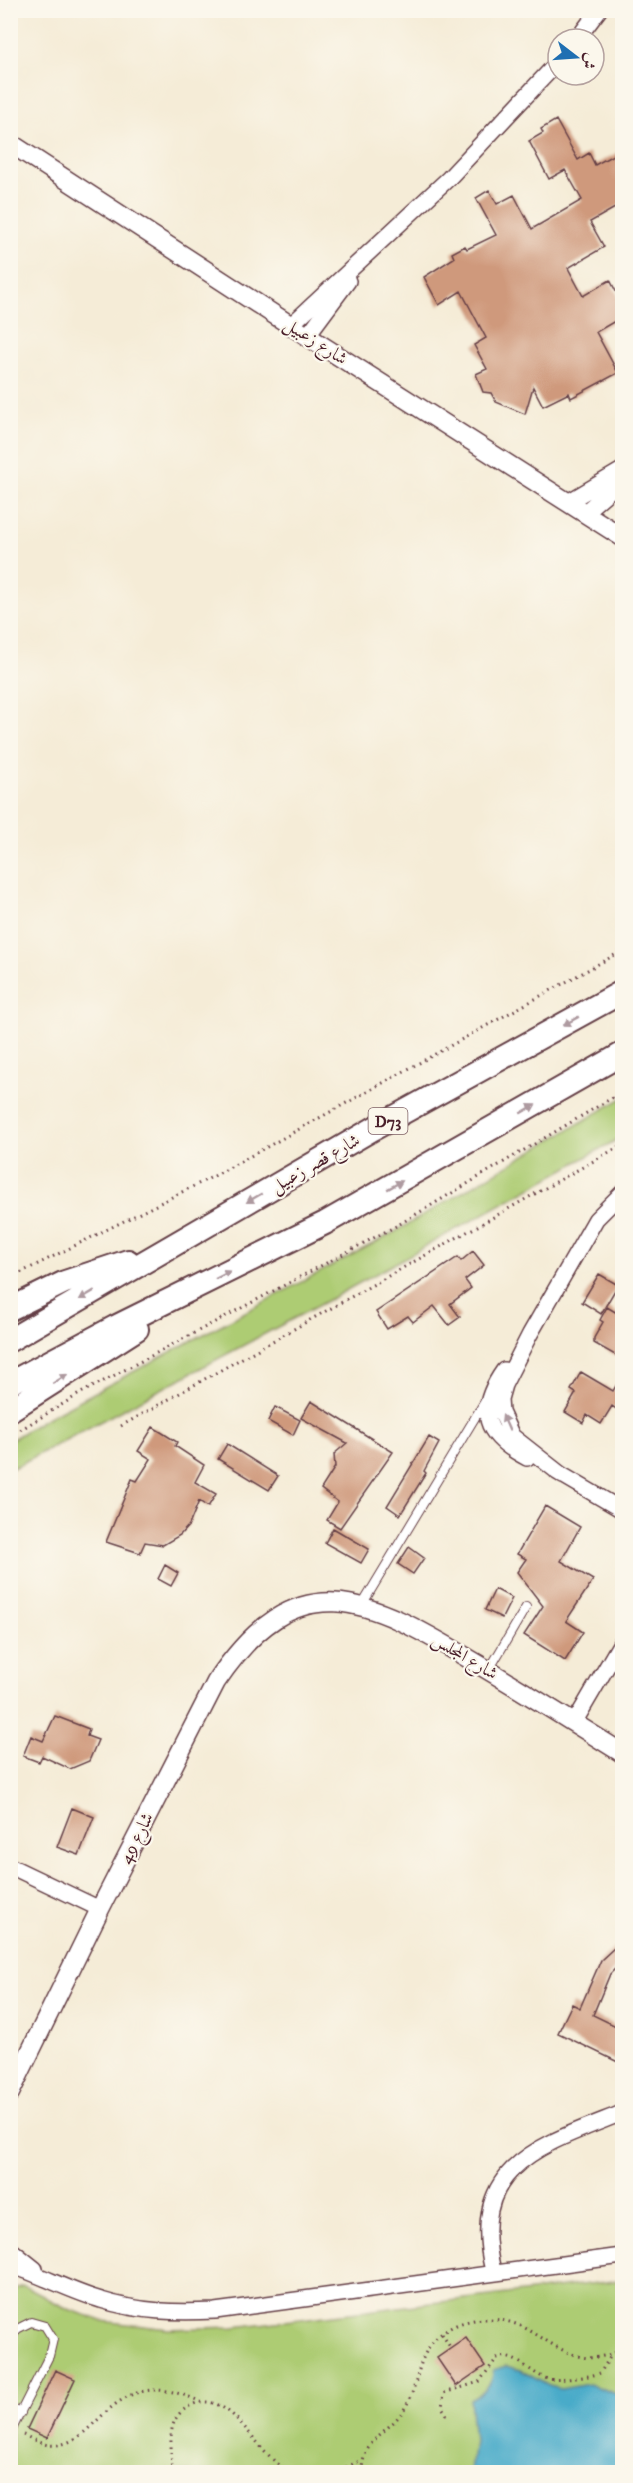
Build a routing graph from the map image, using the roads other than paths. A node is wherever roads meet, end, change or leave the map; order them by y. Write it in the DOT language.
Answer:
graph roads {
  1 [pos="599,10"];
  2 [pos="586,27"];
  3 [pos="546,75"];
  4 [pos="10,142"];
  5 [pos="379,244"];
  6 [pos="291,325"];
  7 [pos="307,336"];
  8 [pos="622,470"];
  9 [pos="622,480"];
  10 [pos="568,502"];
  11 [pos="585,512"];
  12 [pos="622,537"];
  13 [pos="622,993"];
  14 [pos="622,1054"];
  15 [pos="622,1193"];
  16 [pos="156,1254"];
  17 [pos="170,1301"];
  18 [pos="10,1309"];
  19 [pos="530,1334"];
  20 [pos="10,1340"];
  21 [pos="10,1383"];
  22 [pos="488,1395"];
  23 [pos="10,1410"];
  24 [pos="563,1476"];
  25 [pos="622,1510"];
  26 [pos="362,1605"];
  27 [pos="526,1607"];
  28 [pos="294,1609"];
  29 [pos="622,1641"];
  30 [pos="489,1670"];
  31 [pos="574,1723"];
  32 [pos="622,1753"];
  33 [pos="10,1866"];
  34 [pos="100,1909"];
  35 [pos="10,2093"];
  36 [pos="622,2113"];
  37 [pos="10,2249"];
  38 [pos="622,2256"];
  39 [pos="10,2265"];
  40 [pos="492,2271"];
  41 [pos="47,2277"];
  42 [pos="10,2340"];
  43 [pos="10,2408"];
  44 [pos="21,2413"];
  45 [pos="11,2431"];
  1 -- 2 [label="street"];
  3 -- 5 [label="street"];
  4 -- 6 [label="street, شارع زعبيل"];
  5 -- 6 [label="street"];
  5 -- 7 [label="street"];
  6 -- 7 [label="street, شارع زعبيل"];
  7 -- 10 [label="street, شارع زعبيل"];
  8 -- 10 [label="street"];
  9 -- 11 [label="street"];
  10 -- 11 [label="street, شارع زعبيل"];
  11 -- 12 [label="street, شارع زعبيل"];
  13 -- 16 [label="main road, شارع قصر زعبيل / D73, one-way"];
  17 -- 14 [label="main road, one-way"];
  15 -- 19 [label="street"];
  16 -- 18 [label="main road"];
  16 -- 20 [label="main road, شارع قصر زعبيل / D73, one-way"];
  17 -- 21 [label="main road"];
  23 -- 17 [label="main road, one-way"];
  19 -- 22 [label="street"];
  24 -- 19 [label="street, one-way"];
  22 -- 24 [label="street"];
  22 -- 26 [label="lane"];
  24 -- 25 [label="street"];
  26 -- 28 [label="street, شارع المجلس"];
  26 -- 30 [label="street, شارع المجلس"];
  27 -- 30 [label="lane"];
  28 -- 34 [label="street, شارع 49"];
  29 -- 31 [label="street"];
  30 -- 31 [label="street, شارع المجلس"];
  31 -- 32 [label="street, شارع المجلس"];
  33 -- 34 [label="street"];
  34 -- 35 [label="street, شارع 49"];
  36 -- 40 [label="street"];
  37 -- 41 [label="street"];
  38 -- 40 [label="street"];
  39 -- 41 [label="street"];
  40 -- 41 [label="street"];
  42 -- 44 [label="lane"];
  43 -- 44 [label="lane"];
  44 -- 45 [label="lane"];
}
